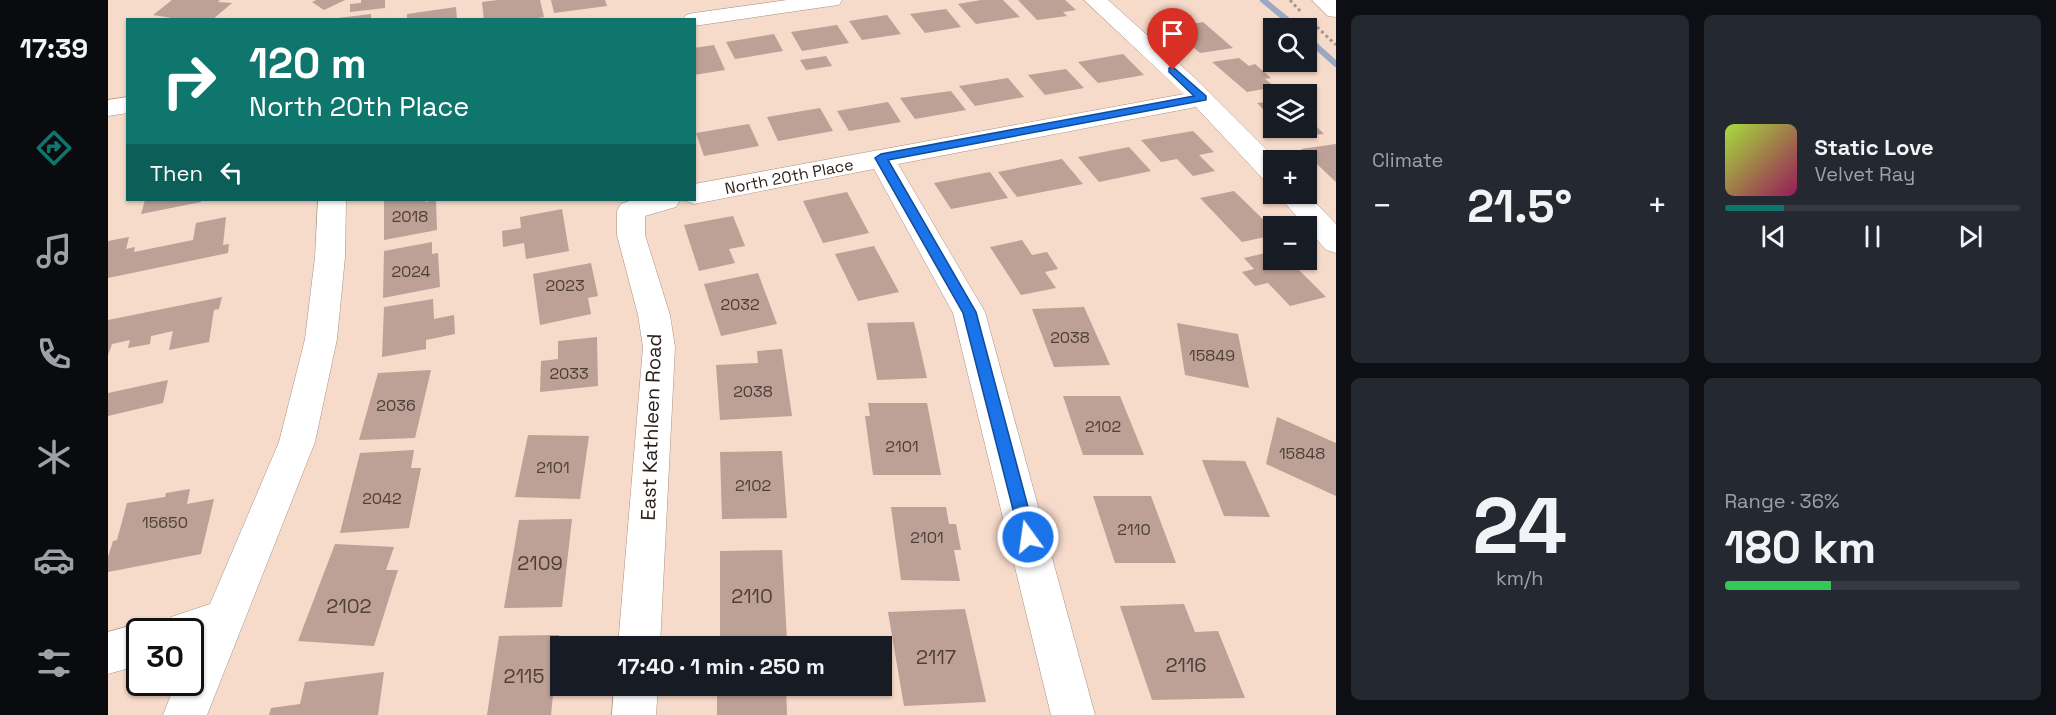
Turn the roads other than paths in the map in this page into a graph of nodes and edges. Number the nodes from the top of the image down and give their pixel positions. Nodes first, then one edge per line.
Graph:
1 (831, 0) edge
2 (1095, 0) edge
3 (1323, 0) edge
4 (1336, 11) edge
5 (696, 20) edge
6 (1202, 98) junction
7 (126, 105) edge
8 (108, 108) edge
9 (881, 158) junction
10 (1263, 162) edge
11 (696, 194) edge
12 (332, 201) edge
13 (658, 201) edge
14 (1300, 204) edge
15 (1336, 242) edge
16 (205, 626) edge
17 (640, 636) edge
18 (126, 648) edge
19 (108, 653) edge
20 (635, 696) edge
21 (185, 715) edge
22 (634, 715) edge
23 (1073, 715) edge

1 - 5 street
2 - 6 street
3 - 4 street
6 - 9 street, North 20th Place
6 - 10 street
7 - 8 street
9 - 11 street, North 20th Place
9 - 23 street
12 - 16 street
13 - 17 street, East Kathleen Road
14 - 15 street
16 - 21 street
18 - 19 street
20 - 22 street

